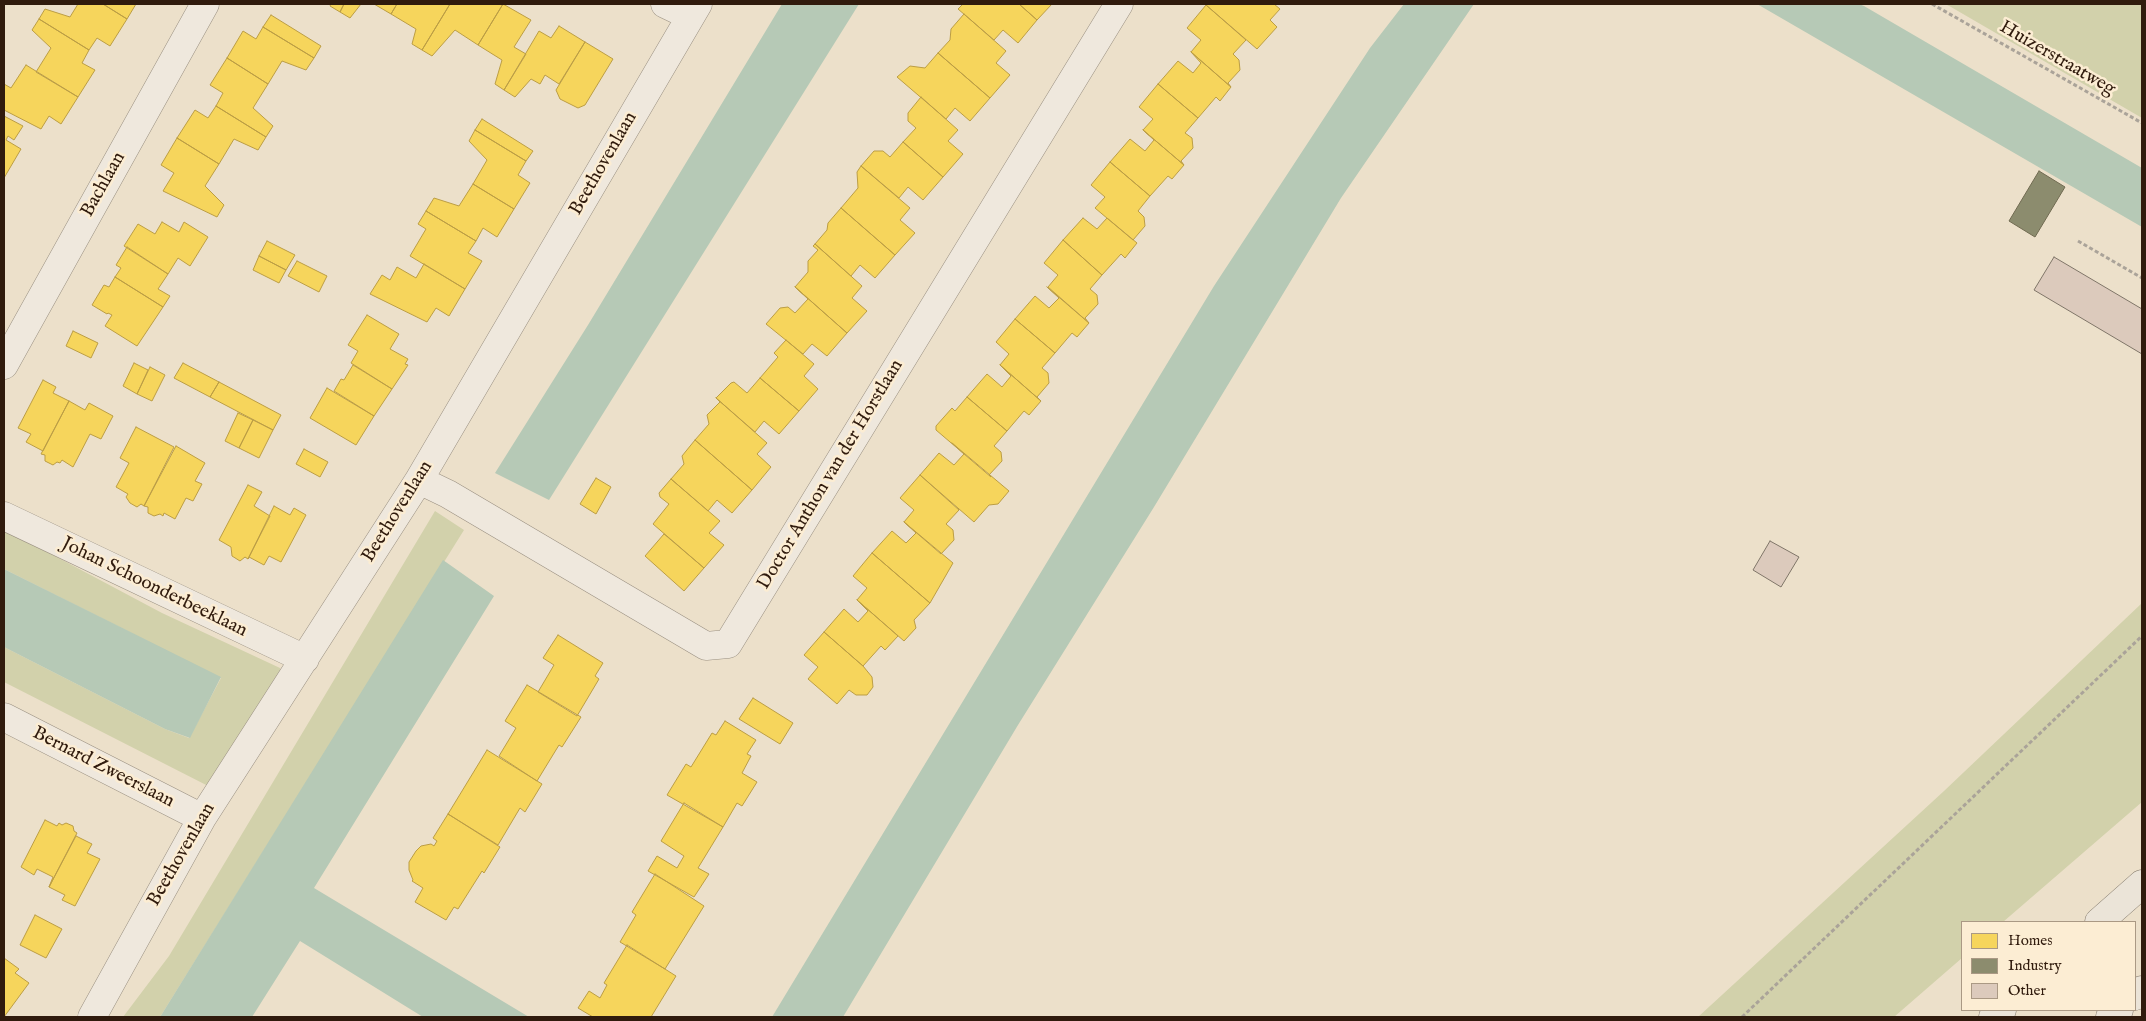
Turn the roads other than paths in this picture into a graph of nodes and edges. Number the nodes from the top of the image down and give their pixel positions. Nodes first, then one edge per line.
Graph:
1 (205, 4) edge
2 (665, 4) edge
3 (1119, 4) edge
4 (694, 10) edge
5 (4, 365) edge
6 (419, 480) junction
7 (4, 516) edge
8 (305, 660) junction
9 (4, 717) edge
10 (202, 818) junction
11 (2142, 884) edge
12 (2100, 921) edge
13 (92, 1017) edge

1 - 5 street, Bachlaan
2 - 4 street
3 - 6 street, Doctor Anthon van der Horstlaan
4 - 6 street, Beethovenlaan
6 - 8 street, Beethovenlaan
7 - 8 street, Johan Schoonderbeeklaan
8 - 10 street, Beethovenlaan
9 - 10 street, Bernard Zweerslaan
10 - 13 street, Beethovenlaan
11 - 12 highway

